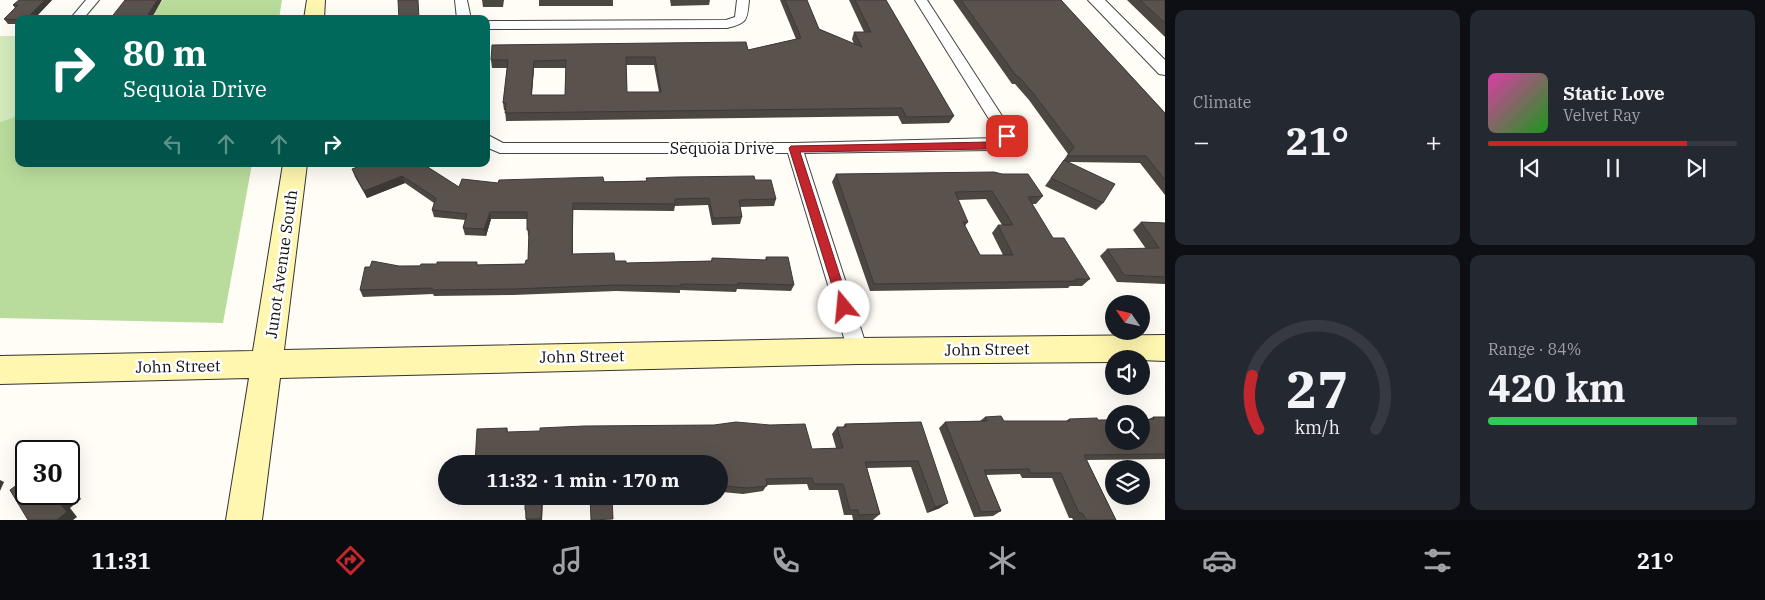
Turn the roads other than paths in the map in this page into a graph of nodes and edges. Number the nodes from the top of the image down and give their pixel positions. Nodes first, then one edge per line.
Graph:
1 (93, 0) edge
2 (316, 0) edge
3 (461, 0) edge
4 (743, 0) edge
5 (921, 0) edge
6 (1096, 0) edge
7 (80, 15) edge
8 (314, 15) edge
9 (463, 15) edge
10 (490, 25) edge
11 (1165, 70) edge
12 (490, 142) edge
13 (794, 148) junction
14 (294, 167) edge
15 (1165, 348) edge
16 (858, 351) junction
17 (267, 363) junction
18 (0, 370) edge
19 (244, 520) edge

1 - 7 street
2 - 8 main road
3 - 9 street
4 - 10 street
5 - 13 street, Sequoia Drive
6 - 11 street
12 - 13 street, Sequoia Drive
13 - 16 street
14 - 17 main road, Junot Avenue South
15 - 16 main road, John Street
16 - 17 main road, John Street
17 - 18 main road, John Street
17 - 19 main road, Junot Avenue South

